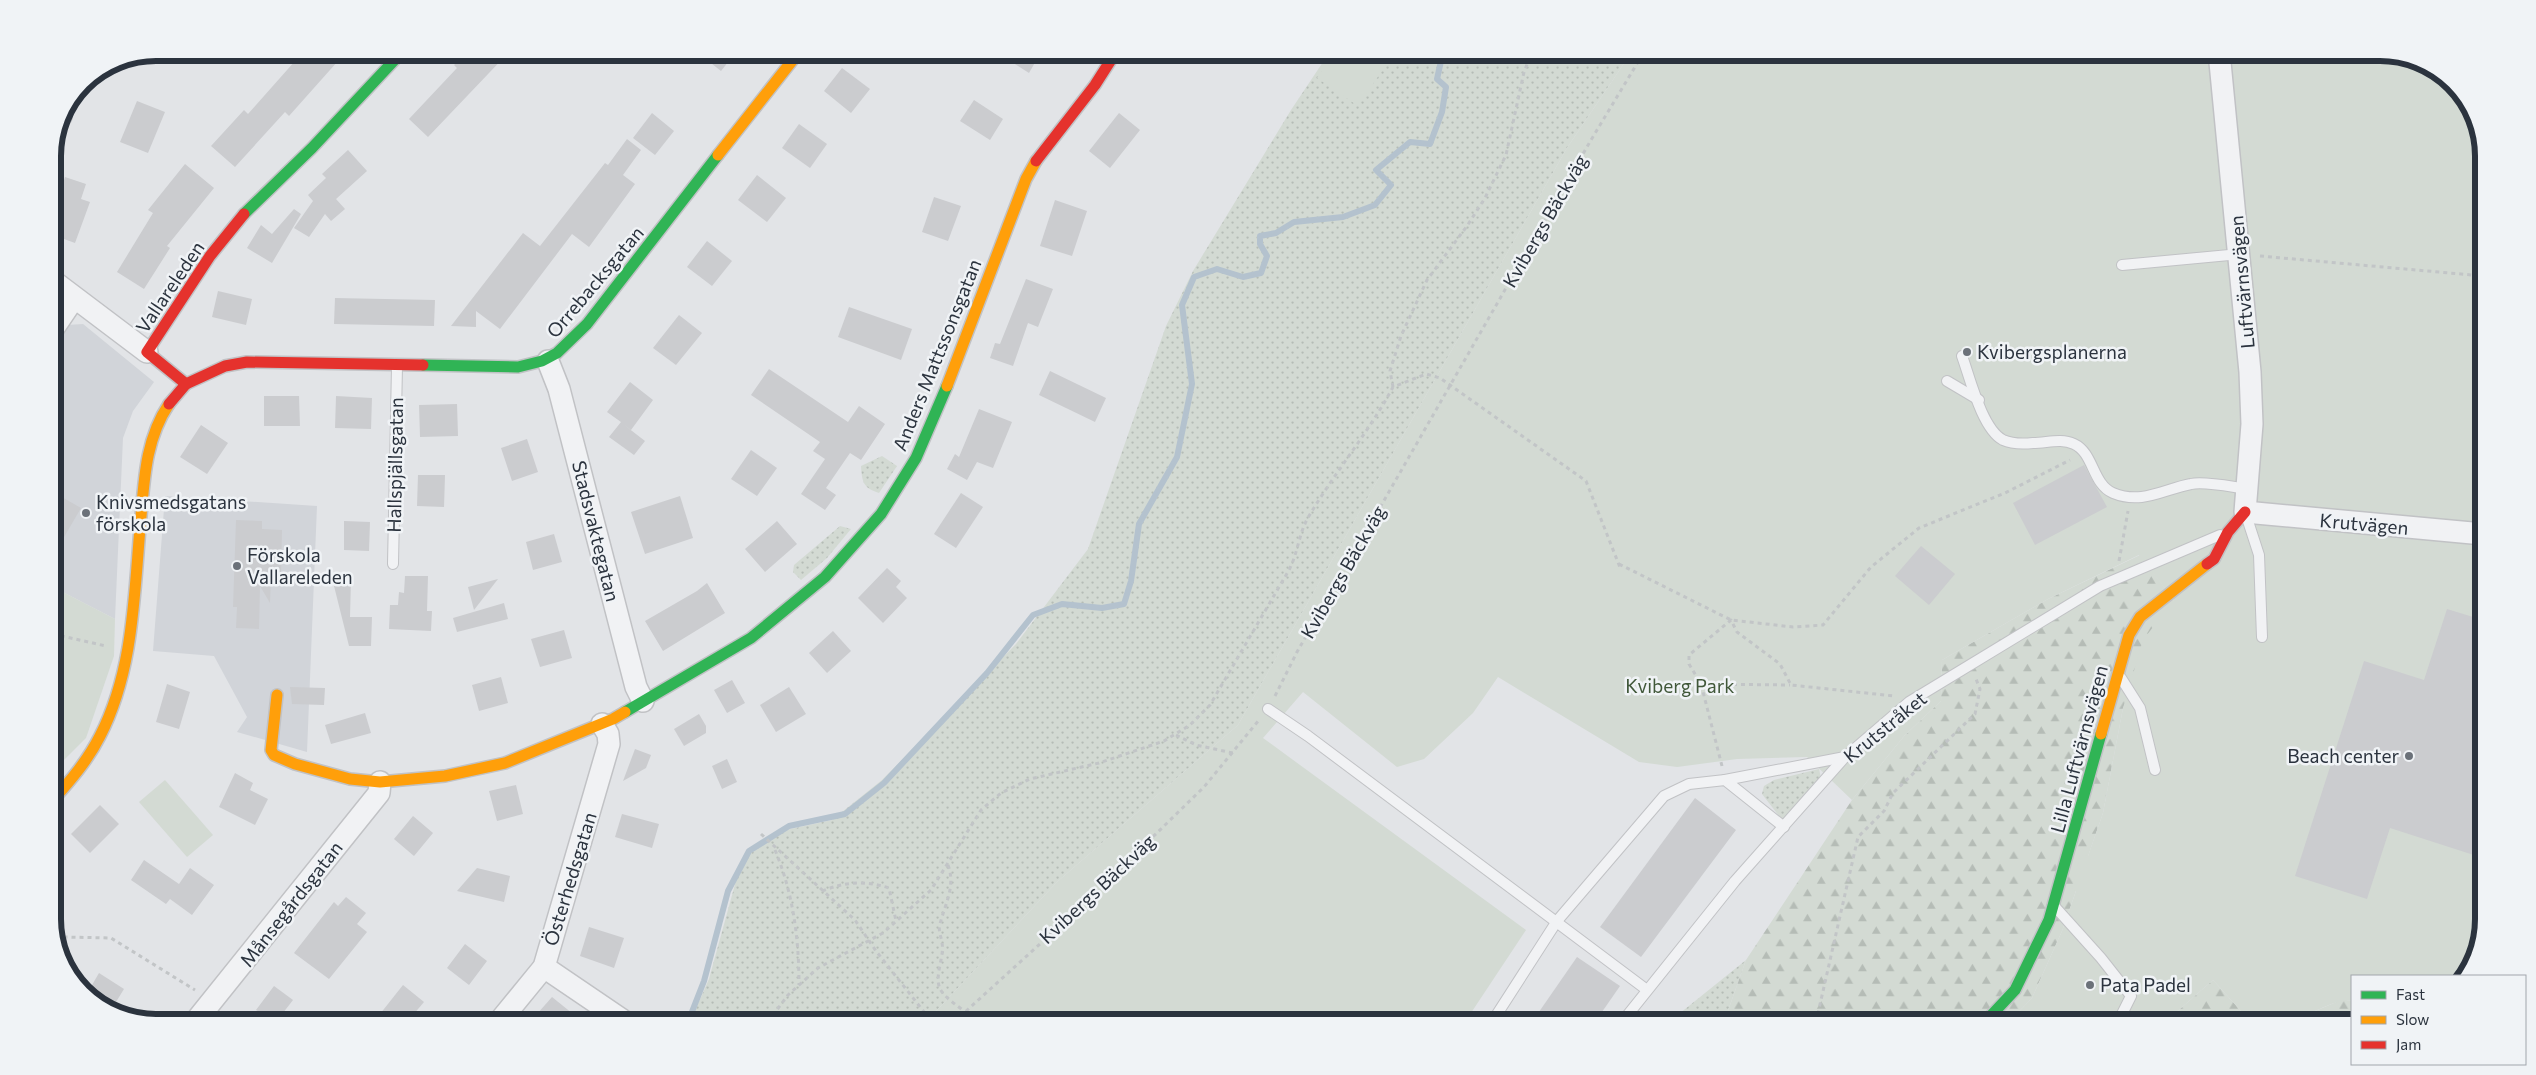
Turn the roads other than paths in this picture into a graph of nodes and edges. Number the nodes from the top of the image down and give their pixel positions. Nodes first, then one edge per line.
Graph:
1 (394, 61) edge
2 (793, 61) edge
3 (1111, 61) edge
4 (2220, 61) edge
5 (2240, 254) junction
6 (2122, 265) dead end
7 (61, 287) edge
8 (74, 298) junction
9 (61, 317) edge
10 (147, 352) junction
11 (1962, 356) dead end
12 (548, 361) junction
13 (398, 365) junction
14 (1947, 381) dead end
15 (186, 384) junction
16 (1978, 400) junction
17 (2248, 489) junction
18 (2245, 512) junction
19 (2228, 532) junction
20 (2475, 533) edge
21 (393, 564) dead end
22 (2262, 637) dead end
23 (2118, 674) junction
24 (277, 695) dead end
25 (643, 701) junction
26 (1268, 709) road end
27 (602, 724) junction
28 (1845, 757) junction
29 (2155, 770) dead end
30 (1725, 780) junction
31 (380, 782) junction
32 (61, 790) edge
33 (1784, 827) junction
34 (2053, 905) junction
35 (1557, 921) junction
36 (544, 967) junction
37 (1647, 990) junction
38 (203, 1014) edge
39 (506, 1014) edge
40 (613, 1014) edge
41 (1497, 1014) edge
42 (1628, 1014) edge
43 (1992, 1014) edge
44 (2122, 1014) edge

1 - 10 street, Vallareleden
2 - 12 street, Orrebacksgatan
3 - 25 street, Anders Mattssonsgatan
4 - 5 street, Luftvärnsvägen
5 - 6 lane
5 - 17 street, Luftvärnsvägen
7 - 8 street
8 - 9 street
8 - 10 street
10 - 15 street, Vallareleden
11 - 16 lane
12 - 13 street, Orrebacksgatan
12 - 25 street, Stadsvaktegatan
13 - 15 street, Orrebacksgatan
13 - 21 lane, Hallspjällsgatan
14 - 16 lane
15 - 32 street
16 - 17 lane
17 - 18 street, Luftvärnsvägen
18 - 19 street, Lilla Luftvärnsvägen
18 - 20 street, Krutvägen
18 - 22 lane
19 - 23 street, Lilla Luftvärnsvägen
19 - 28 lane, Krutstråket
23 - 29 lane
23 - 34 street, Lilla Luftvärnsvägen
24 - 31 street, Anders Mattssonsgatan
25 - 27 street, Anders Mattssonsgatan
26 - 35 lane
27 - 31 street, Anders Mattssonsgatan
27 - 36 street, Österhedsgatan
28 - 30 lane
28 - 33 lane, Krutstråket
30 - 33 lane
30 - 35 lane
31 - 38 street, Månsegårdsgatan
33 - 37 lane, Krutstråket
34 - 43 street, Lilla Luftvärnsvägen
34 - 44 lane
35 - 37 lane
35 - 41 lane
36 - 39 street, Österhedsgatan
36 - 40 street
37 - 42 lane, Krutstråket

